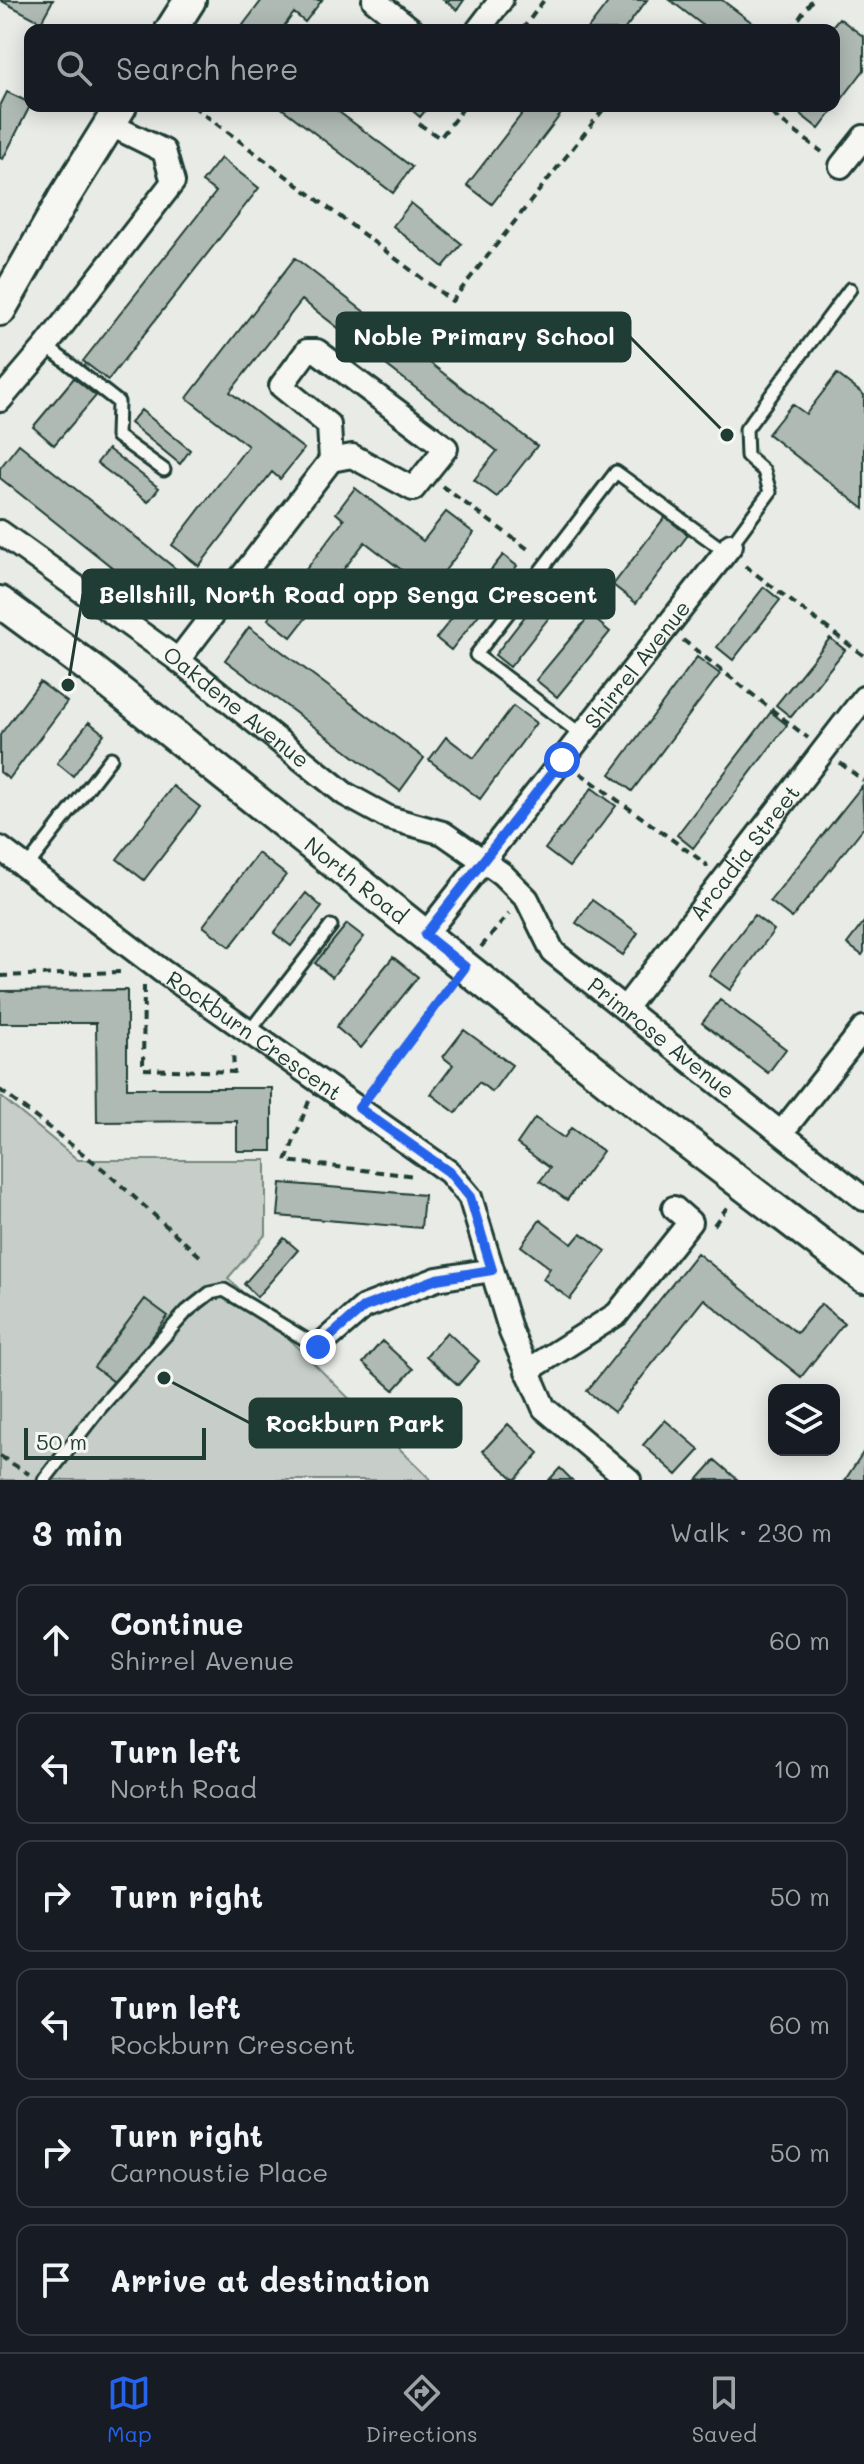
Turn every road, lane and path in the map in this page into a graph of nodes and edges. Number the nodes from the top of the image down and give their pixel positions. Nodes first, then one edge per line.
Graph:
1 (190, 0) edge
2 (374, 0) edge
3 (501, 0) edge
4 (544, 0) edge
5 (811, 1) edge
6 (175, 24) edge
7 (404, 24) edge
8 (483, 24) edge
9 (526, 24) edge
10 (795, 24) edge
11 (201, 112) edge
12 (460, 112) edge
13 (601, 112) edge
14 (769, 112) edge
15 (115, 115) edge
16 (419, 124) dead end
17 (864, 137) edge
18 (841, 166) joint
19 (850, 289) dead end
20 (5, 290) edge
21 (46, 346) junction
22 (0, 400) edge
23 (331, 460) junction
24 (164, 470) dead end
25 (425, 474) junction
26 (0, 532) edge
27 (729, 549) junction
28 (546, 564) junction
29 (0, 602) edge
30 (667, 628) junction
31 (864, 656) edge
32 (178, 660) junction
33 (864, 698) edge
34 (582, 735) junction
35 (823, 751) junction
36 (111, 758) dead end
37 (562, 760) junction
38 (0, 848) edge
39 (482, 860) junction
40 (26, 868) junction
41 (714, 893) junction
42 (527, 899) junction
43 (331, 926) dead end
44 (425, 935) junction
45 (465, 967) junction
46 (153, 971) junction
47 (0, 976) edge
48 (625, 1008) junction
49 (240, 1026) junction
50 (864, 1028) edge
51 (317, 1079) junction
52 (0, 1090) edge
53 (359, 1108) junction
54 (782, 1132) junction
55 (457, 1181) junction
56 (744, 1185) junction
57 (864, 1199) edge
58 (682, 1215) joint
59 (202, 1258) dead end
60 (492, 1270) junction
61 (864, 1277) edge
62 (318, 1347) joint
63 (527, 1371) junction
64 (0, 1456) edge
65 (41, 1480) edge
66 (629, 1480) edge

1 - 6 main road
2 - 7 street
3 - 8 street
4 - 9 path
5 - 10 path
11 - 13 path
12 - 16 path
14 - 18 path
15 - 20 main road
15 - 21 street
17 - 18 street
19 - 27 lane
21 - 22 street
21 - 24 lane
23 - 25 street
23 - 25 street
23 - 32 street
25 - 28 path
26 - 32 street, Oakdene Avenue
27 - 28 lane
27 - 30 street, Shirrel Avenue
27 - 31 path
28 - 34 lane
29 - 44 main road, North Road
30 - 34 street, Shirrel Avenue
30 - 35 path
32 - 39 street, Oakdene Avenue
33 - 35 street, Arcadia Street
34 - 37 street, Shirrel Avenue
35 - 41 street, Arcadia Street
36 - 40 lane
37 - 39 street, Shirrel Avenue
37 - 41 path
38 - 40 street, Rockburn Crescent
39 - 42 street, Primrose Avenue
39 - 44 street, Shirrel Avenue
40 - 46 street, Rockburn Crescent
41 - 48 street, Arcadia Street
42 - 45 path
42 - 48 street, Primrose Avenue
43 - 49 lane
44 - 45 main road, North Road
45 - 53 path
45 - 56 main road, North Road
46 - 47 path
46 - 49 street, Rockburn Crescent
46 - 49 path
48 - 54 street, Primrose Avenue
49 - 51 street, Rockburn Crescent
50 - 54 street
51 - 53 street, Rockburn Crescent
51 - 55 path
52 - 59 path
53 - 55 street, Rockburn Crescent
54 - 57 street, Primrose Avenue
55 - 60 street, Rockburn Crescent
56 - 58 path
56 - 61 main road, North Road
58 - 63 street
60 - 62 street
60 - 63 street, Rockburn Crescent
62 - 65 lane
63 - 66 street, Rockburn Crescent
64 - 65 path

